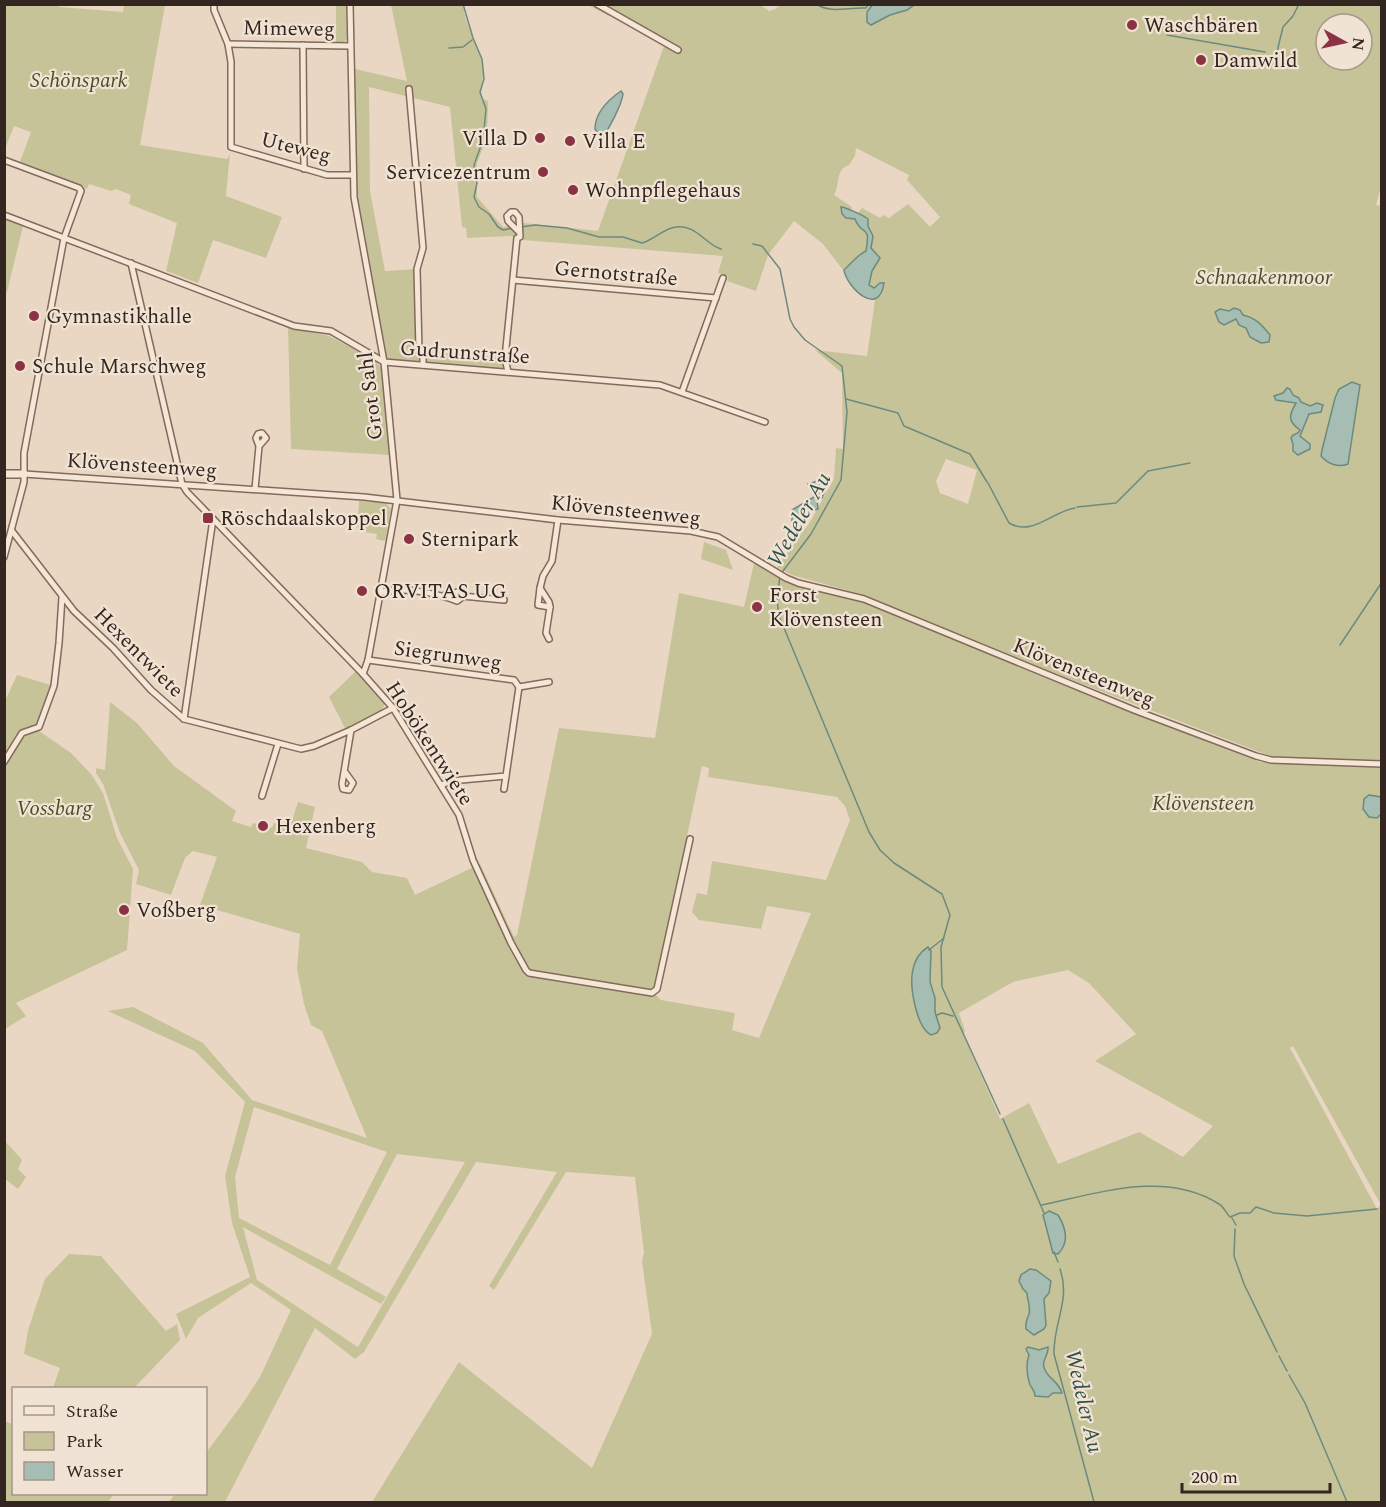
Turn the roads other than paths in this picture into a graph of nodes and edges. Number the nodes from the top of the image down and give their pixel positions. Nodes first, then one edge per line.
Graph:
1 (214, 4) edge
2 (350, 4) edge
3 (597, 4) edge
4 (228, 44) junction
5 (303, 45) junction
6 (350, 46) junction
7 (678, 50) dead end
8 (409, 89) dead end
9 (4, 160) edge
10 (304, 169) junction
11 (353, 175) junction
12 (4, 215) edge
13 (519, 231) junction
14 (64, 238) junction
15 (130, 263) junction
16 (723, 278) dead end
17 (513, 280) junction
18 (716, 298) junction
19 (384, 362) junction
20 (423, 365) junction
21 (508, 372) junction
22 (682, 392) junction
23 (765, 422) dead end
24 (258, 446) dead end
25 (4, 474) edge
26 (24, 474) junction
27 (182, 484) junction
28 (198, 485) junction
29 (255, 489) junction
30 (192, 497) junction
31 (397, 500) junction
32 (213, 519) junction
33 (558, 520) junction
34 (12, 531) junction
35 (4, 557) edge
36 (382, 581) junction
37 (540, 588) junction
38 (391, 589) junction
39 (379, 593) junction
40 (62, 597) junction
41 (504, 600) dead end
42 (550, 607) junction
43 (549, 639) dead end
44 (368, 660) junction
45 (363, 674) junction
46 (549, 682) dead end
47 (519, 687) junction
48 (393, 708) junction
49 (184, 719) junction
50 (351, 730) junction
51 (278, 744) junction
52 (4, 762) edge
53 (1382, 764) edge
54 (345, 772) dead end
55 (506, 776) junction
56 (442, 785) junction
57 (504, 789) dead end
58 (262, 796) dead end
59 (690, 839) dead end

1 - 4 street
2 - 6 street, Grot Sahl
3 - 7 street
4 - 5 street, Mimeweg
4 - 10 street, Uteweg
5 - 6 street, Mimeweg
5 - 10 street
6 - 11 street, Grot Sahl
8 - 20 street
9 - 14 street
10 - 11 street, Uteweg
11 - 19 street, Grot Sahl
12 - 14 street, Gudrunstraße
13 - 13 street
13 - 17 street
14 - 15 street, Gudrunstraße
14 - 26 street
15 - 19 street, Gudrunstraße
15 - 27 street
16 - 18 street
17 - 18 street, Gernotstraße
17 - 21 street
18 - 22 street
19 - 20 street, Gudrunstraße
19 - 31 street, Grot Sahl
20 - 21 street, Gudrunstraße
21 - 22 street, Gudrunstraße
22 - 23 street, Gudrunstraße
24 - 29 street
25 - 26 street, Klövensteenweg
26 - 27 street, Klövensteenweg
26 - 34 street
27 - 28 street, Klövensteenweg
27 - 30 street, Hobökentwiete
28 - 29 street, Klövensteenweg
28 - 30 street
29 - 31 street, Klövensteenweg
30 - 32 street, Hobökentwiete
31 - 33 street, Klövensteenweg
31 - 36 street, Grot Sahl
32 - 45 street, Hobökentwiete
32 - 49 street
33 - 37 street
33 - 53 street, Klövensteenweg
34 - 35 street
34 - 40 street, Hexentwiete
36 - 38 street
36 - 39 street, Grot Sahl
37 - 42 street
37 - 42 street
38 - 39 street
38 - 41 street
39 - 44 street, Grot Sahl
40 - 49 street, Hexentwiete
40 - 52 street
42 - 43 street
44 - 45 street, Grot Sahl
44 - 47 street, Siegrunweg
45 - 48 street, Hobökentwiete
46 - 47 street, Siegrunweg
47 - 55 street, Siegrunweg
48 - 50 street, Hexentwiete
48 - 56 street, Hobökentwiete
49 - 51 street, Hexentwiete
50 - 51 street, Hexentwiete
50 - 54 street
51 - 58 street
55 - 56 street
55 - 57 street, Siegrunweg
56 - 59 street, Hobökentwiete

